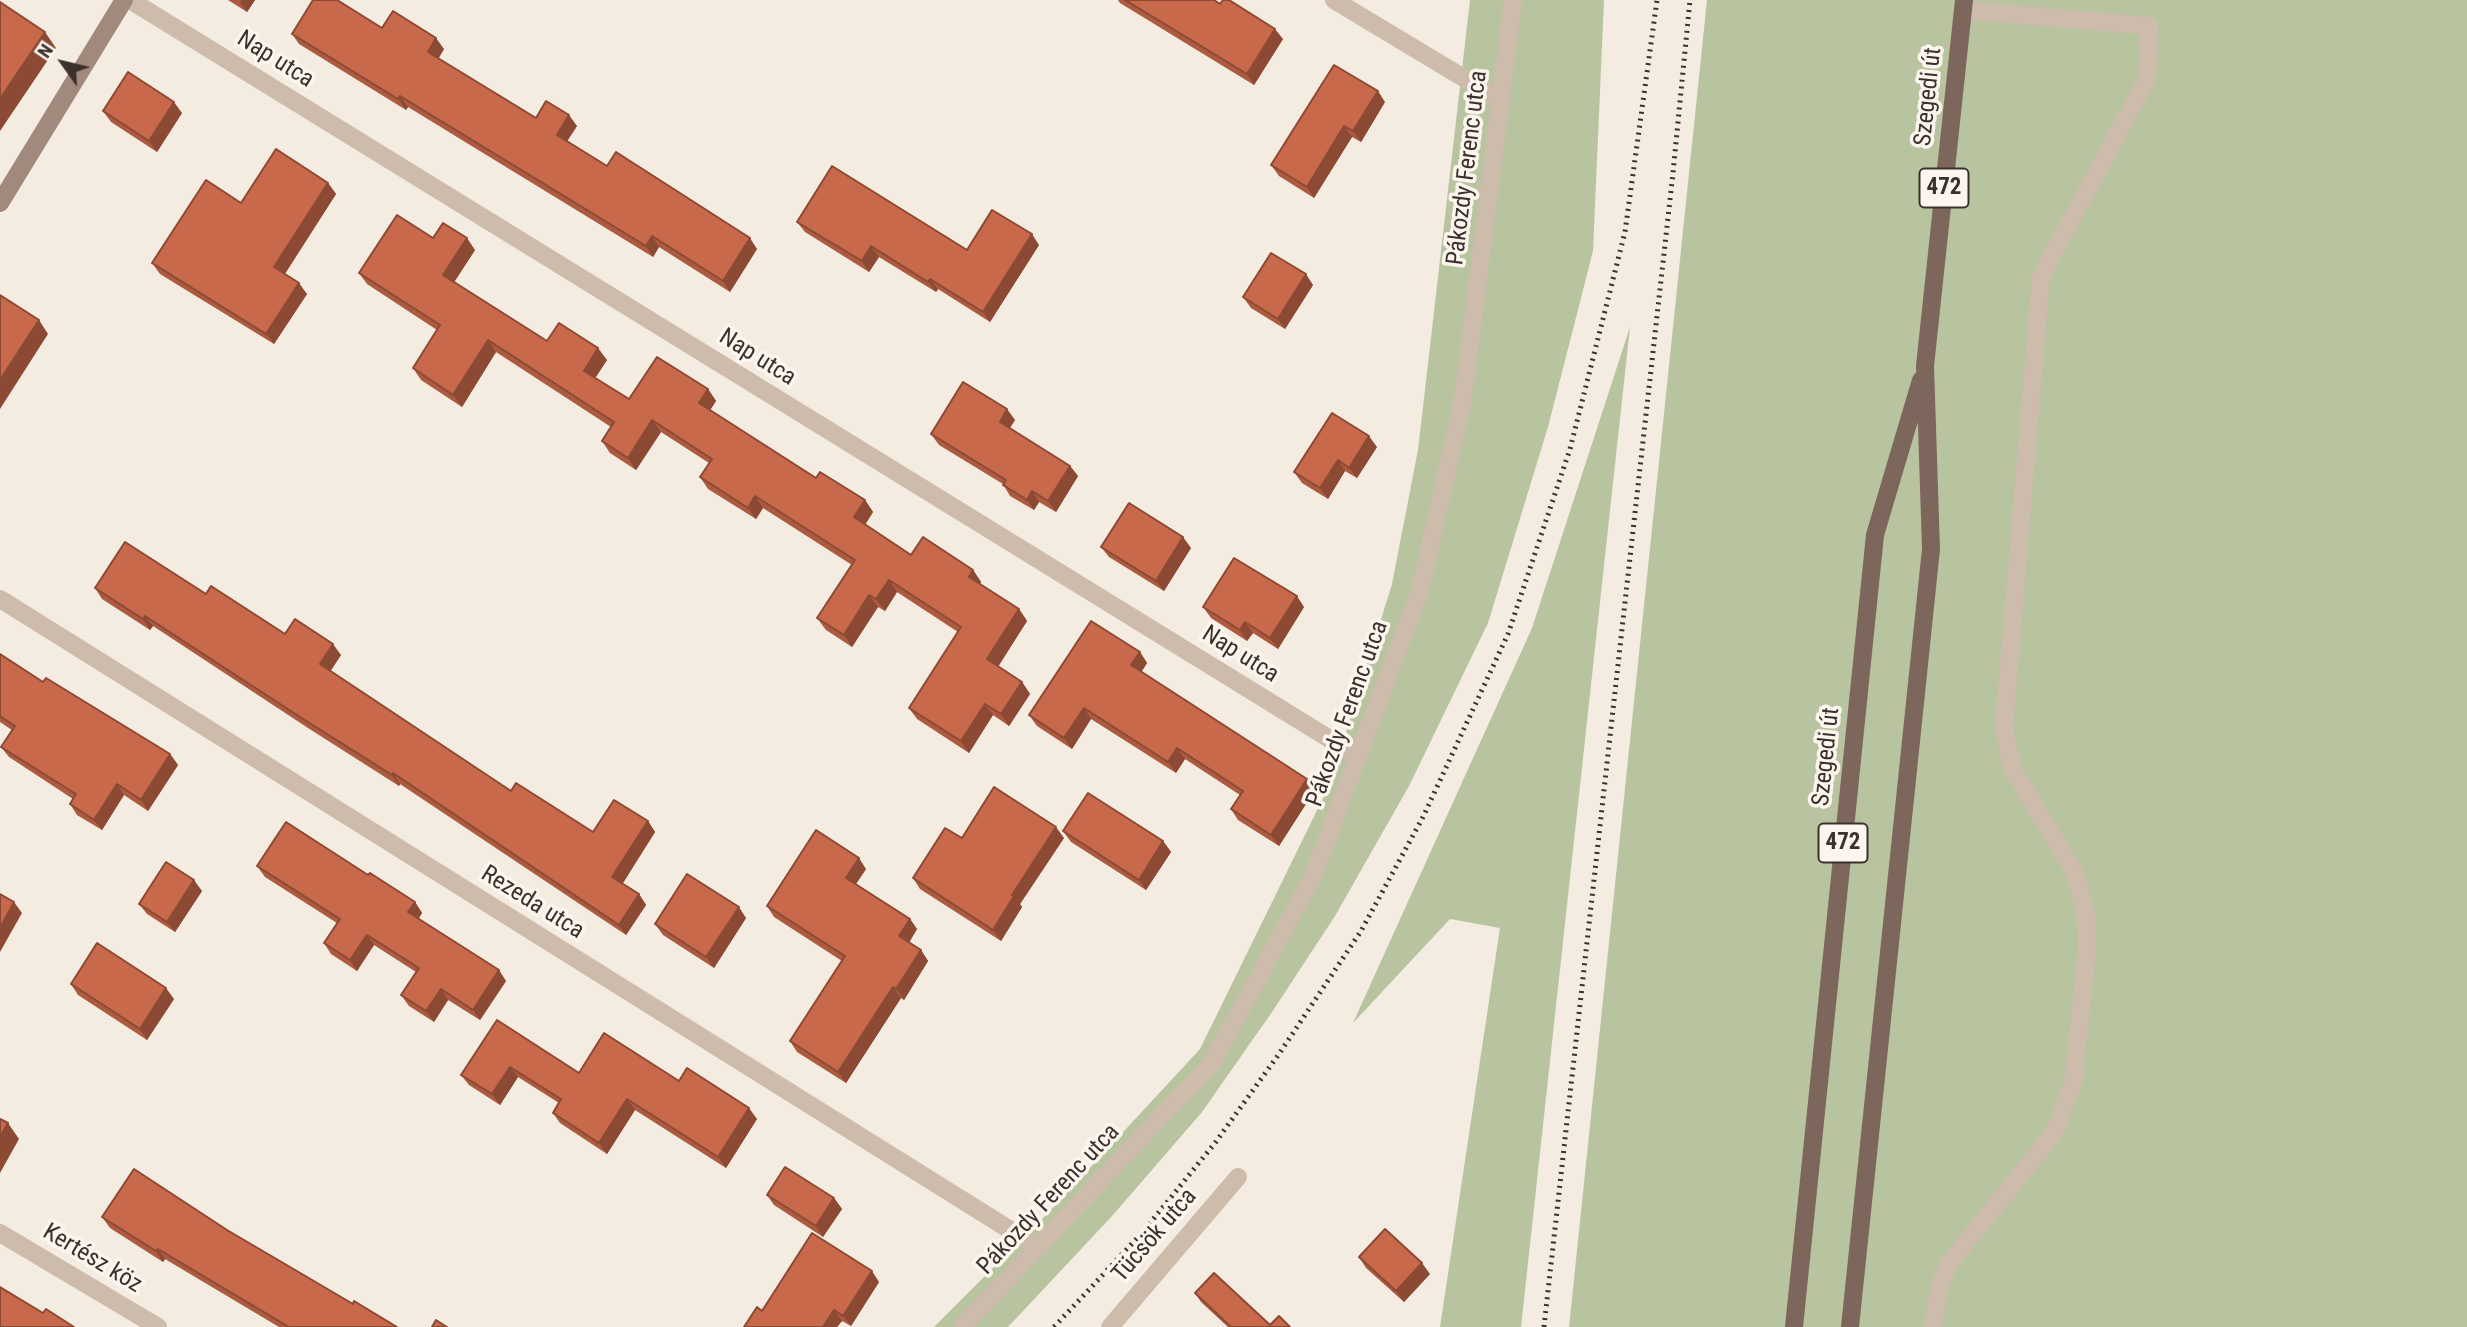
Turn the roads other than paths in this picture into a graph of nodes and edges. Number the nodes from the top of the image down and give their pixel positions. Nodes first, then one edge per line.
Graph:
1 (124, 0) edge
2 (130, 0) edge
3 (1334, 0) edge
4 (1513, 0) edge
5 (1963, 5) edge
6 (1502, 101) junction
7 (0, 203) edge
8 (1925, 366) junction
9 (0, 599) edge
10 (1359, 757) junction
11 (1238, 1177) dead end
12 (0, 1233) edge
13 (1039, 1248) junction
14 (158, 1327) edge
15 (962, 1327) edge
16 (1110, 1327) edge
17 (1794, 1327) edge
18 (1850, 1327) edge
19 (1933, 1327) edge

1 - 7 street
2 - 10 street, Nap utca
3 - 6 street
4 - 6 street, Pákozdy Ferenc utca
5 - 8 main road, Szegedi út / 472
5 - 19 street
6 - 10 street, Pákozdy Ferenc utca
8 - 17 main road, Szegedi út / 472
8 - 18 main road, Szegedi út / 472
9 - 13 street, Rezeda utca
10 - 13 street, Pákozdy Ferenc utca
11 - 16 street, Tücsök utca
12 - 14 street, Kertész köz
13 - 15 street, Pákozdy Ferenc utca

